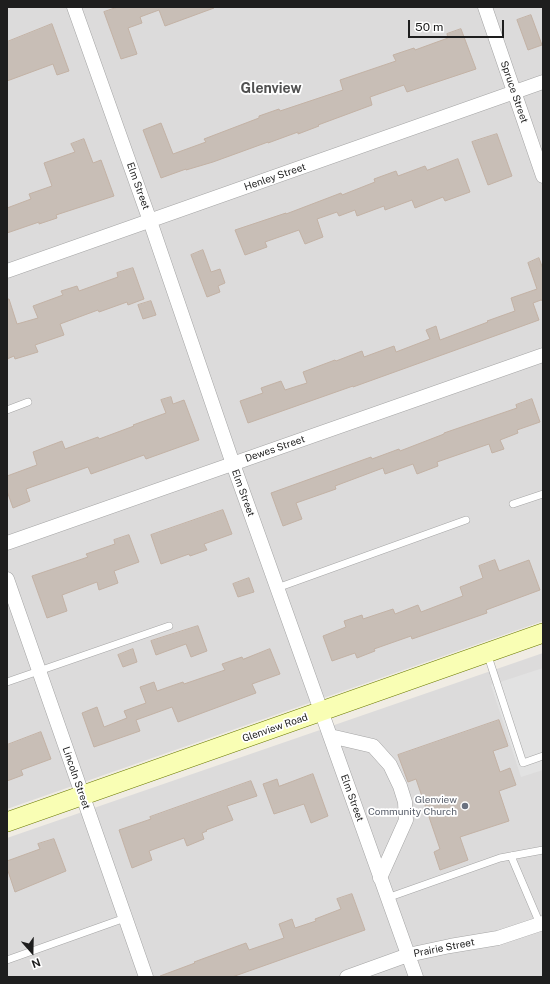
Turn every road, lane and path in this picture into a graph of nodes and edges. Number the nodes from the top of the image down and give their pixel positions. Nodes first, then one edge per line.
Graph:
1 (74, 7) edge
2 (485, 7) edge
3 (543, 82) edge
4 (514, 93) junction
5 (543, 176) edge
6 (150, 221) junction
7 (7, 271) edge
8 (543, 354) edge
9 (28, 402) dead end
10 (7, 410) edge
11 (233, 464) junction
12 (543, 494) edge
13 (513, 504) dead end
14 (466, 520) dead end
15 (7, 543) edge
16 (7, 579) edge
17 (277, 588) junction
18 (169, 626) dead end
19 (543, 633) edge
20 (487, 653) junction
21 (39, 671) junction
22 (7, 682) edge
23 (321, 712) junction
24 (330, 736) junction
25 (543, 756) edge
26 (82, 796) junction
27 (7, 822) edge
28 (543, 850) edge
29 (511, 856) junction
30 (380, 878) junction
31 (387, 898) junction
32 (125, 918) junction
33 (541, 924) edge
34 (408, 955) junction
35 (7, 960) edge
36 (146, 977) edge
37 (347, 977) edge
38 (416, 977) edge

1 - 6 street, Elm Street
2 - 4 street, Spruce Street
3 - 4 street, Henley Street
4 - 5 street, Spruce Street
4 - 6 street, Henley Street
6 - 7 street, Henley Street
6 - 11 street, Elm Street
8 - 11 street, Dewes Street
9 - 10 lane
11 - 15 street, Dewes Street
11 - 17 street, Elm Street
12 - 13 lane
14 - 17 lane
16 - 21 street, Lincoln Street
17 - 23 street, Elm Street
18 - 21 lane
19 - 20 main road, Glenview Road
20 - 23 main road, Glenview Road
20 - 25 lane
21 - 22 lane
21 - 26 street, Lincoln Street
23 - 24 street, Elm Street
23 - 26 main road, Glenview Road
24 - 30 street, Elm Street
24 - 30 street
26 - 27 main road, Glenview Road
26 - 32 street, Lincoln Street
28 - 29 lane
29 - 31 lane
29 - 33 lane
30 - 31 street, Elm Street
31 - 34 street, Elm Street
32 - 35 lane
32 - 36 street, Lincoln Street
33 - 34 street, Prairie Street
34 - 37 street, Prairie Street
34 - 38 street, Elm Street

